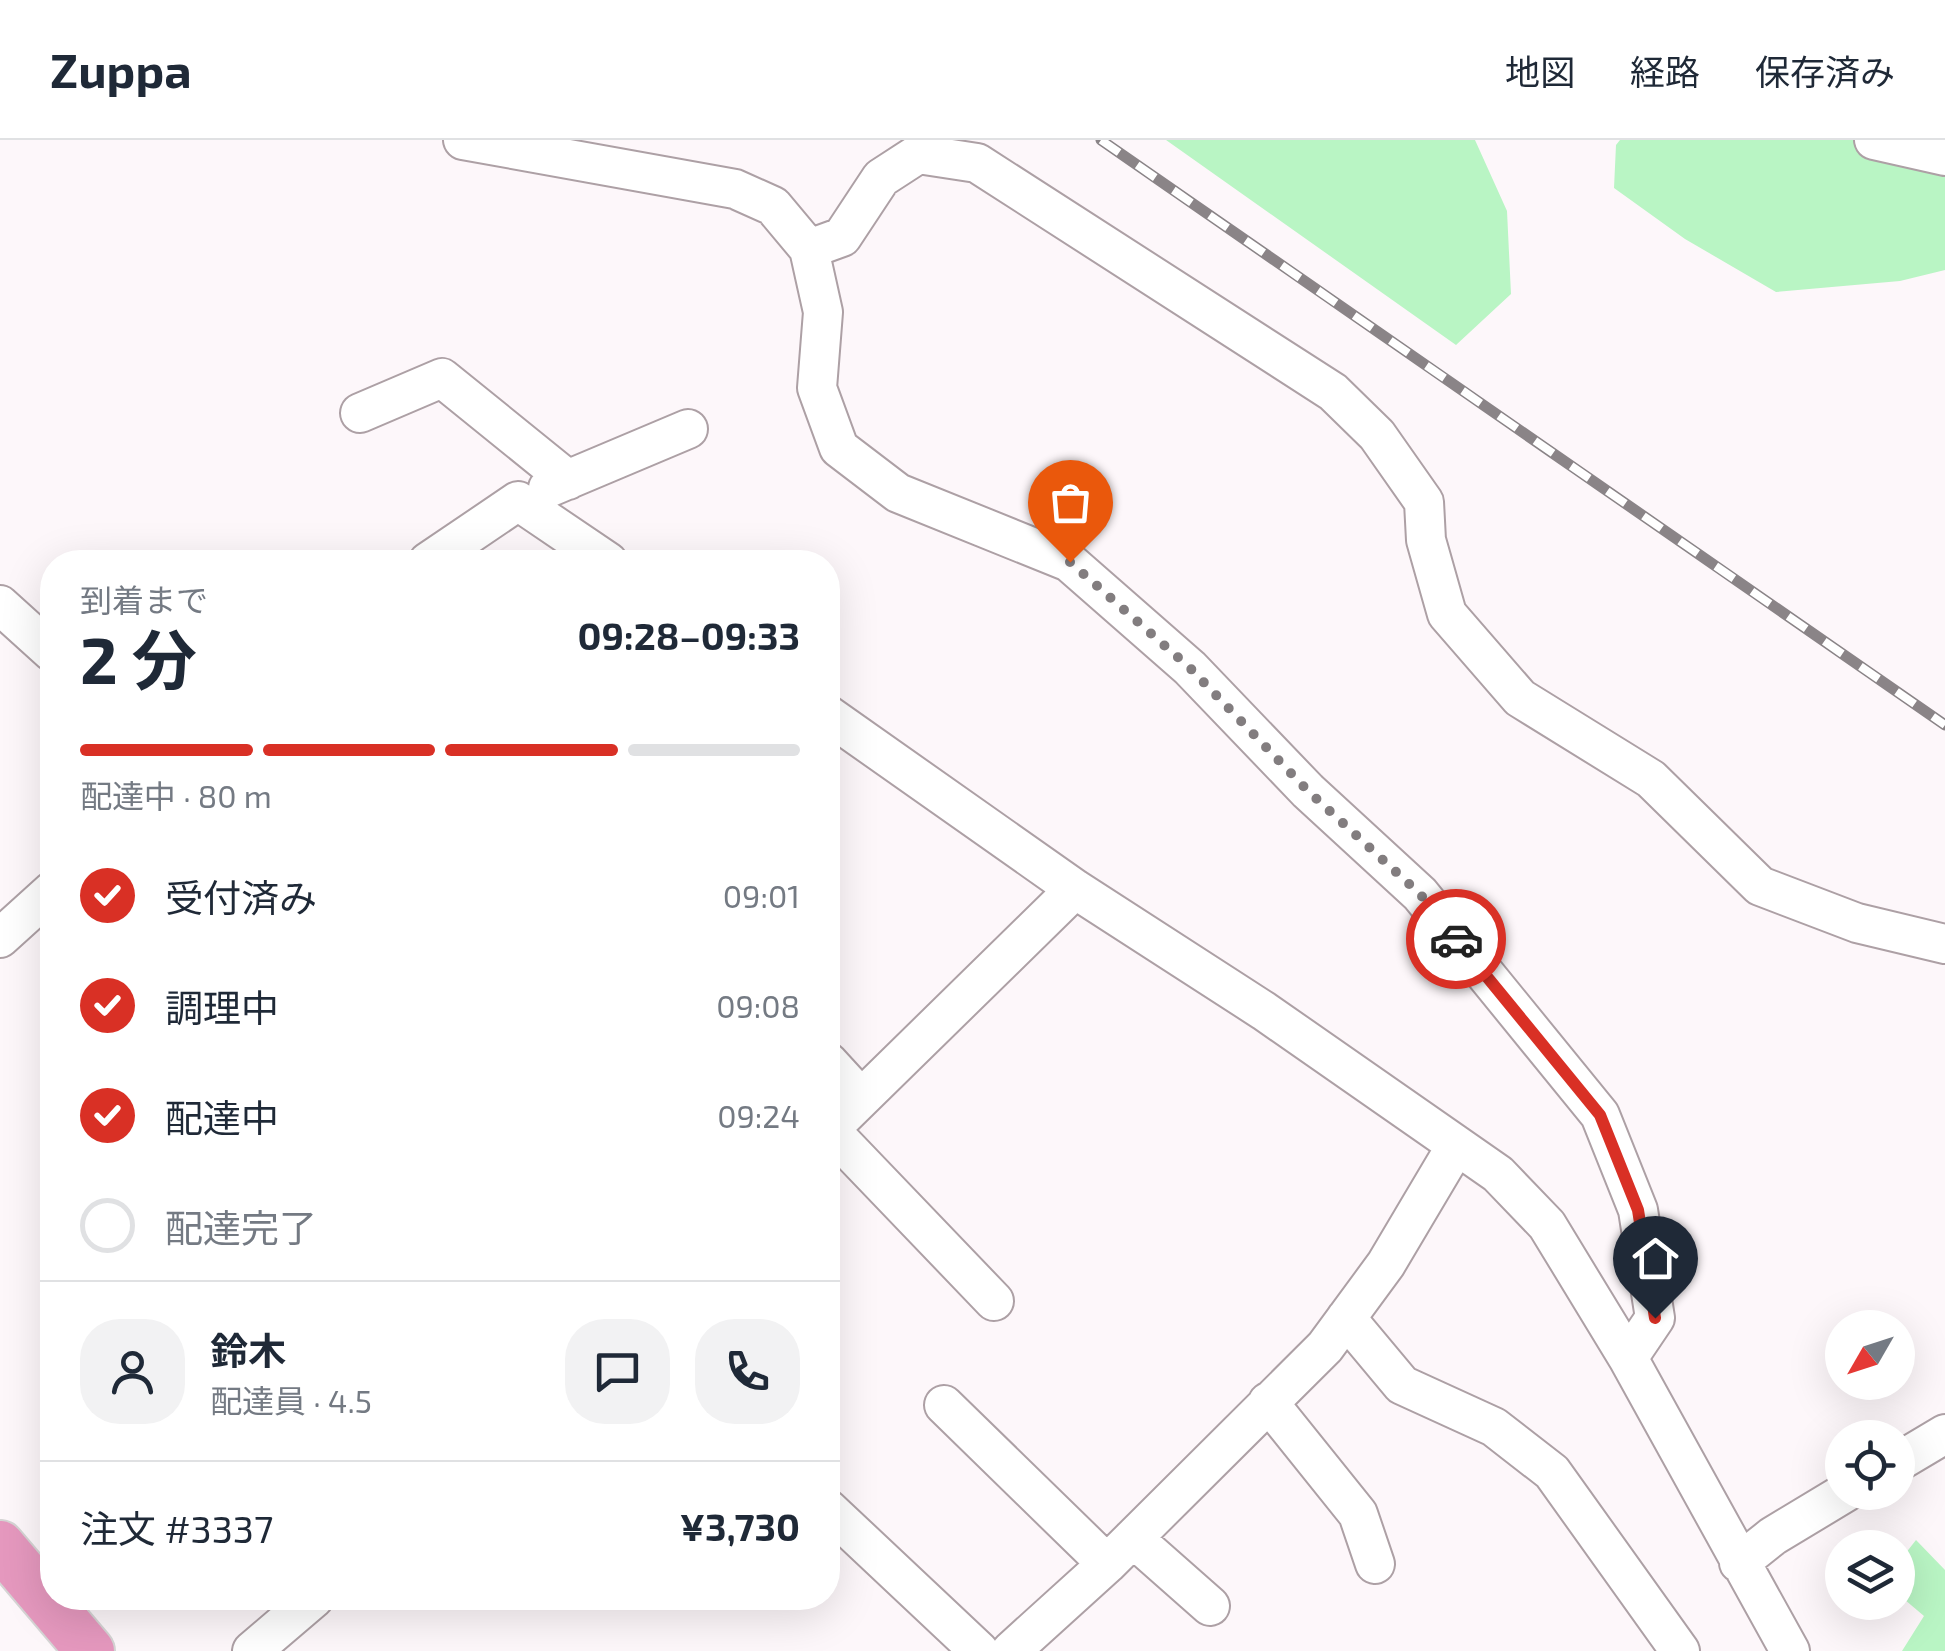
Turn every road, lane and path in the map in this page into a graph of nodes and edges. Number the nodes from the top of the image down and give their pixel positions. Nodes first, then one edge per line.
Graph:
1 (463, 140) edge
2 (1874, 140) edge
3 (539, 146) edge
4 (1945, 156) edge
5 (809, 249) junction
6 (360, 412) dead end
7 (688, 430) dead end
8 (568, 480) junction
9 (518, 500) junction
10 (445, 550) edge
11 (591, 550) edge
12 (0, 606) edge
13 (40, 641) edge
14 (840, 723) edge
15 (1075, 889) junction
16 (40, 902) edge
17 (0, 938) edge
18 (1945, 944) edge
19 (840, 1075) edge
20 (862, 1098) junction
21 (840, 1119) edge
22 (840, 1142) edge
23 (1456, 1146) junction
24 (994, 1301) dead end
25 (1346, 1318) junction
26 (1628, 1358) junction
27 (1268, 1402) junction
28 (944, 1405) dead end
29 (1945, 1434) edge
30 (1915, 1452) edge
31 (1825, 1505) edge
32 (840, 1520) edge
33 (1120, 1551) junction
34 (3, 1556) edge
35 (1739, 1563) junction
36 (1375, 1564) dead end
37 (40, 1596) edge
38 (1210, 1606) dead end
39 (52, 1610) edge
40 (300, 1610) edge
41 (90, 1651) edge
42 (252, 1651) edge
43 (979, 1651) edge
44 (1012, 1651) edge
45 (1680, 1651) edge
46 (1790, 1651) edge

1 - 3 street
2 - 4 street
3 - 5 street
5 - 18 street
5 - 26 street
6 - 8 street
7 - 8 street
8 - 9 street
9 - 10 street
9 - 11 street
12 - 13 street
14 - 15 street
15 - 20 street
15 - 23 street
16 - 17 street
19 - 20 street
20 - 21 street
22 - 24 street
23 - 25 street
23 - 26 street
25 - 27 street
25 - 45 street
26 - 35 street
27 - 33 street
27 - 36 street
28 - 33 street
29 - 30 street
31 - 35 street
32 - 43 street
33 - 38 street
33 - 44 street
34 - 37 main road
35 - 46 street
39 - 41 main road
40 - 42 street

